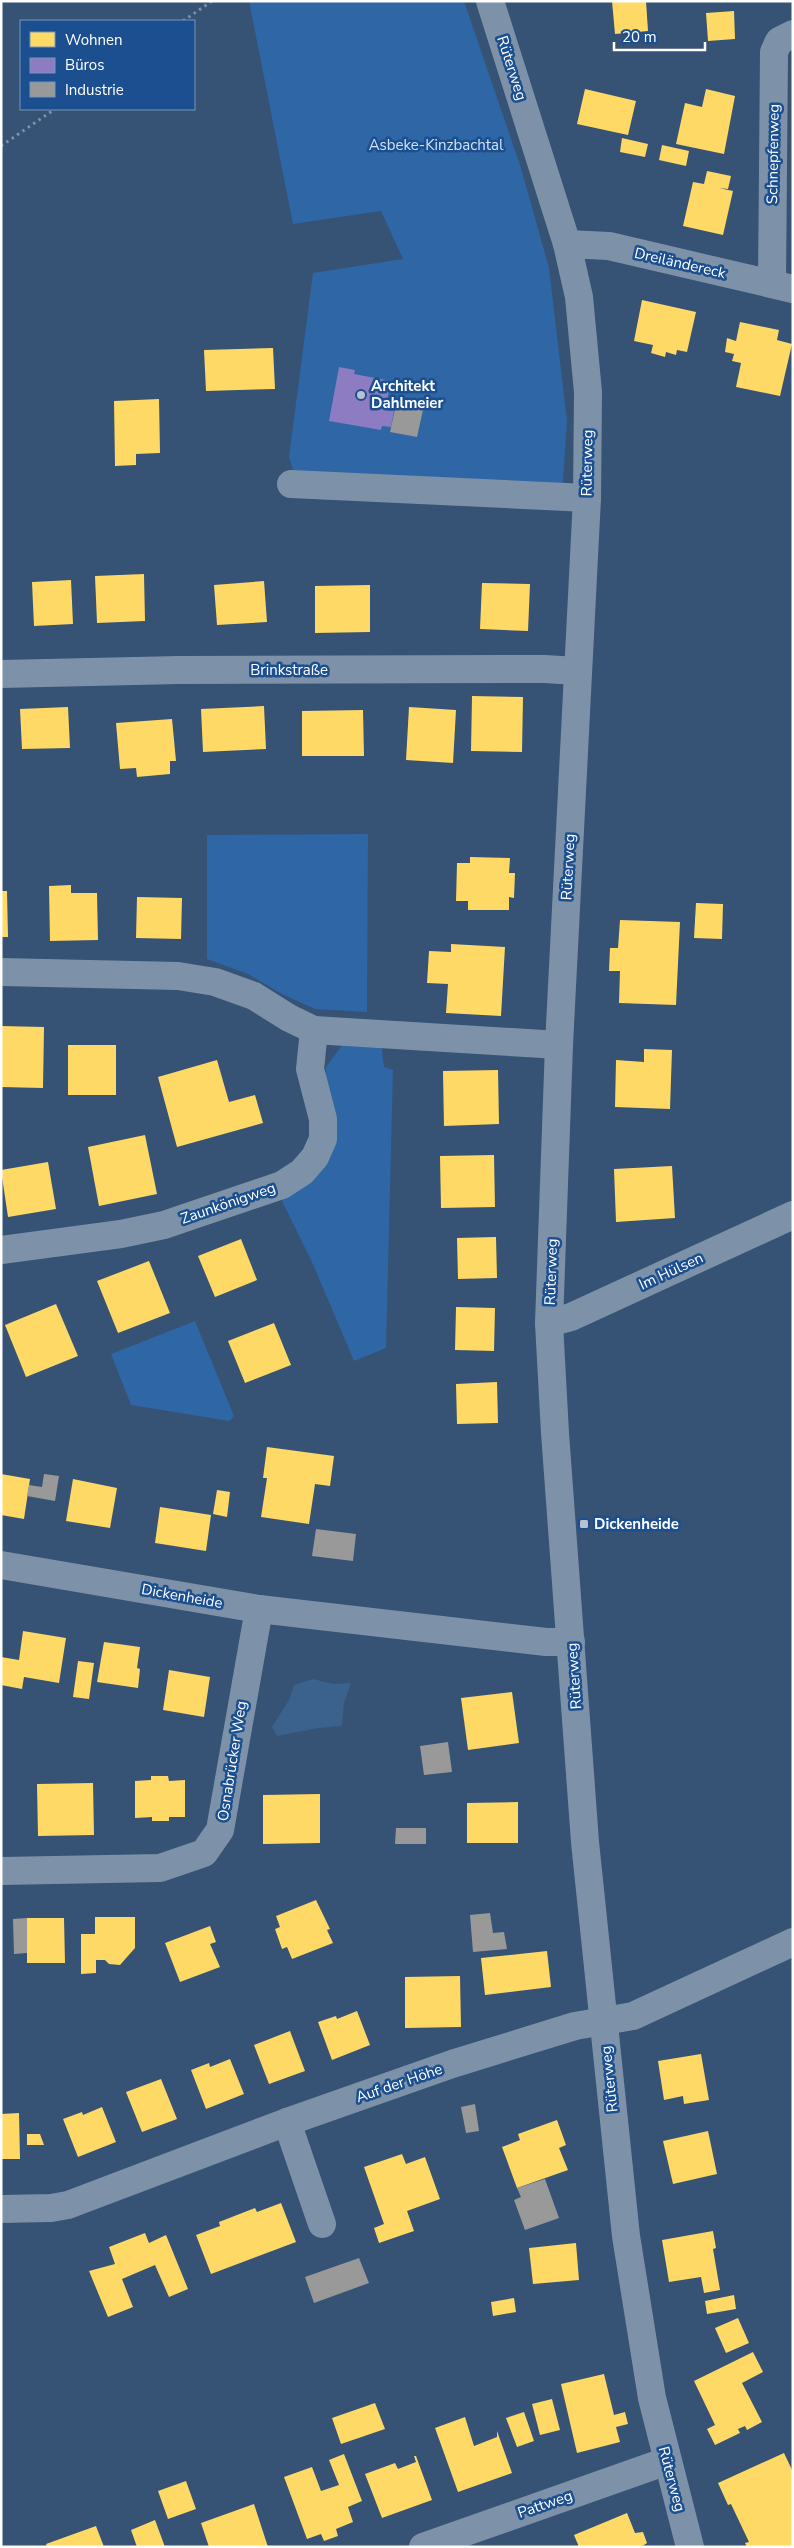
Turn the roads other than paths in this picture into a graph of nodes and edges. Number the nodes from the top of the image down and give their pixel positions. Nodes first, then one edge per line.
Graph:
1 (490, 1) edge
2 (793, 34) edge
3 (566, 244) junction
4 (782, 287) edge
5 (291, 484) dead end
6 (586, 498) junction
7 (578, 671) junction
8 (1, 674) edge
9 (1, 972) edge
10 (314, 1030) junction
11 (559, 1045) junction
12 (793, 1216) edge
13 (1, 1250) edge
14 (549, 1323) junction
15 (1, 1565) edge
16 (258, 1609) junction
17 (572, 1642) junction
18 (1, 1871) edge
19 (793, 1942) edge
20 (603, 2022) junction
21 (287, 2122) junction
22 (1, 2209) edge
23 (322, 2224) dead end
24 (667, 2462) junction
25 (423, 2547) edge
26 (690, 2547) edge

1 - 3 street, Rüterweg
2 - 4 street, Schnepfenweg
3 - 4 street, Dreiländereck
3 - 6 street, Rüterweg
5 - 6 street
6 - 7 street, Rüterweg
7 - 8 street, Brinkstraße
7 - 11 street, Rüterweg
9 - 10 street
10 - 11 street
10 - 13 street, Zaunkönigweg
11 - 14 street, Rüterweg
12 - 14 street, Im Hülsen
14 - 17 street, Rüterweg
15 - 16 street, Dickenheide
16 - 17 street, Dickenheide
16 - 18 street, Osnabrücker Weg
17 - 20 street, Rüterweg
19 - 20 street, Auf der Höhe
20 - 21 street, Auf der Höhe
20 - 24 street, Rüterweg
21 - 22 street, Auf der Höhe
21 - 23 street
24 - 25 street, Pattweg
24 - 26 street, Rüterweg

